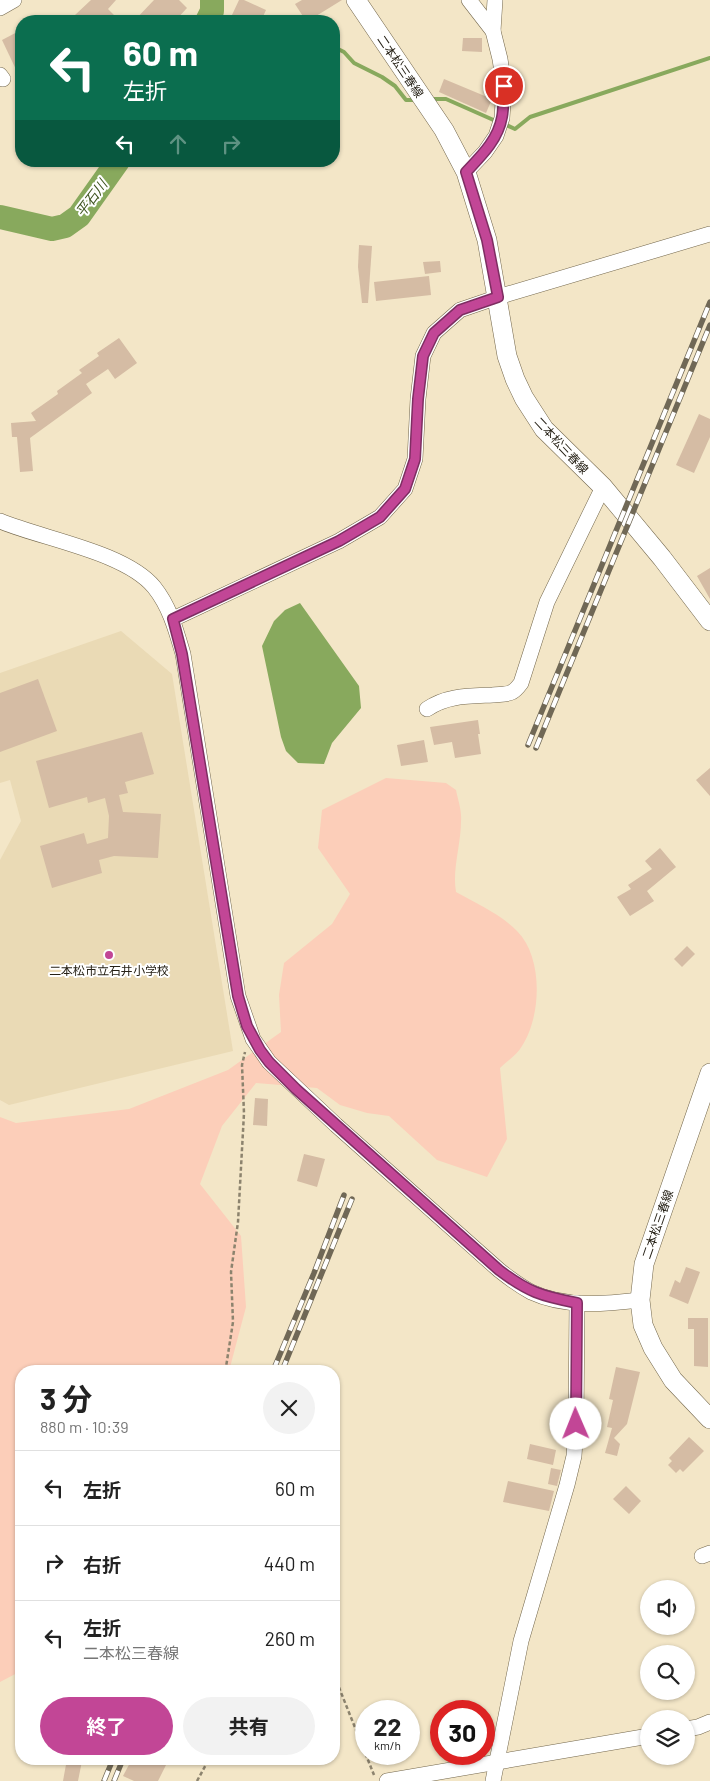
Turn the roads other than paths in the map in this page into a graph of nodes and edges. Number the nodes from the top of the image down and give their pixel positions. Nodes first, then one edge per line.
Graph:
1 (14, 0) edge
2 (356, 0) edge
3 (469, 0) edge
4 (495, 0) edge
5 (0, 8) edge
6 (492, 31) junction
7 (466, 172) junction
8 (710, 234) edge
9 (498, 297) junction
10 (602, 487) junction
11 (0, 521) edge
12 (173, 619) junction
13 (710, 621) edge
14 (427, 709) dead end
15 (710, 1073) edge
16 (640, 1300) junction
17 (577, 1303) junction
18 (710, 1419) edge
19 (710, 1722) edge
20 (695, 1728) edge
21 (640, 1738) edge
22 (497, 1763) junction
23 (387, 1781) edge
24 (493, 1781) edge

1 - 5 street
2 - 7 main road, 二本松三春線
3 - 6 street
4 - 6 street
6 - 7 street
7 - 9 main road, 二本松三春線
8 - 9 street
9 - 10 main road, 二本松三春線
9 - 12 street
10 - 13 main road, 二本松三春線
10 - 14 street
11 - 12 street
12 - 17 street
15 - 16 main road, 二本松三春線
16 - 17 street
16 - 18 main road, 二本松三春線
17 - 22 street
19 - 20 street
21 - 22 street
22 - 23 street
22 - 24 street

